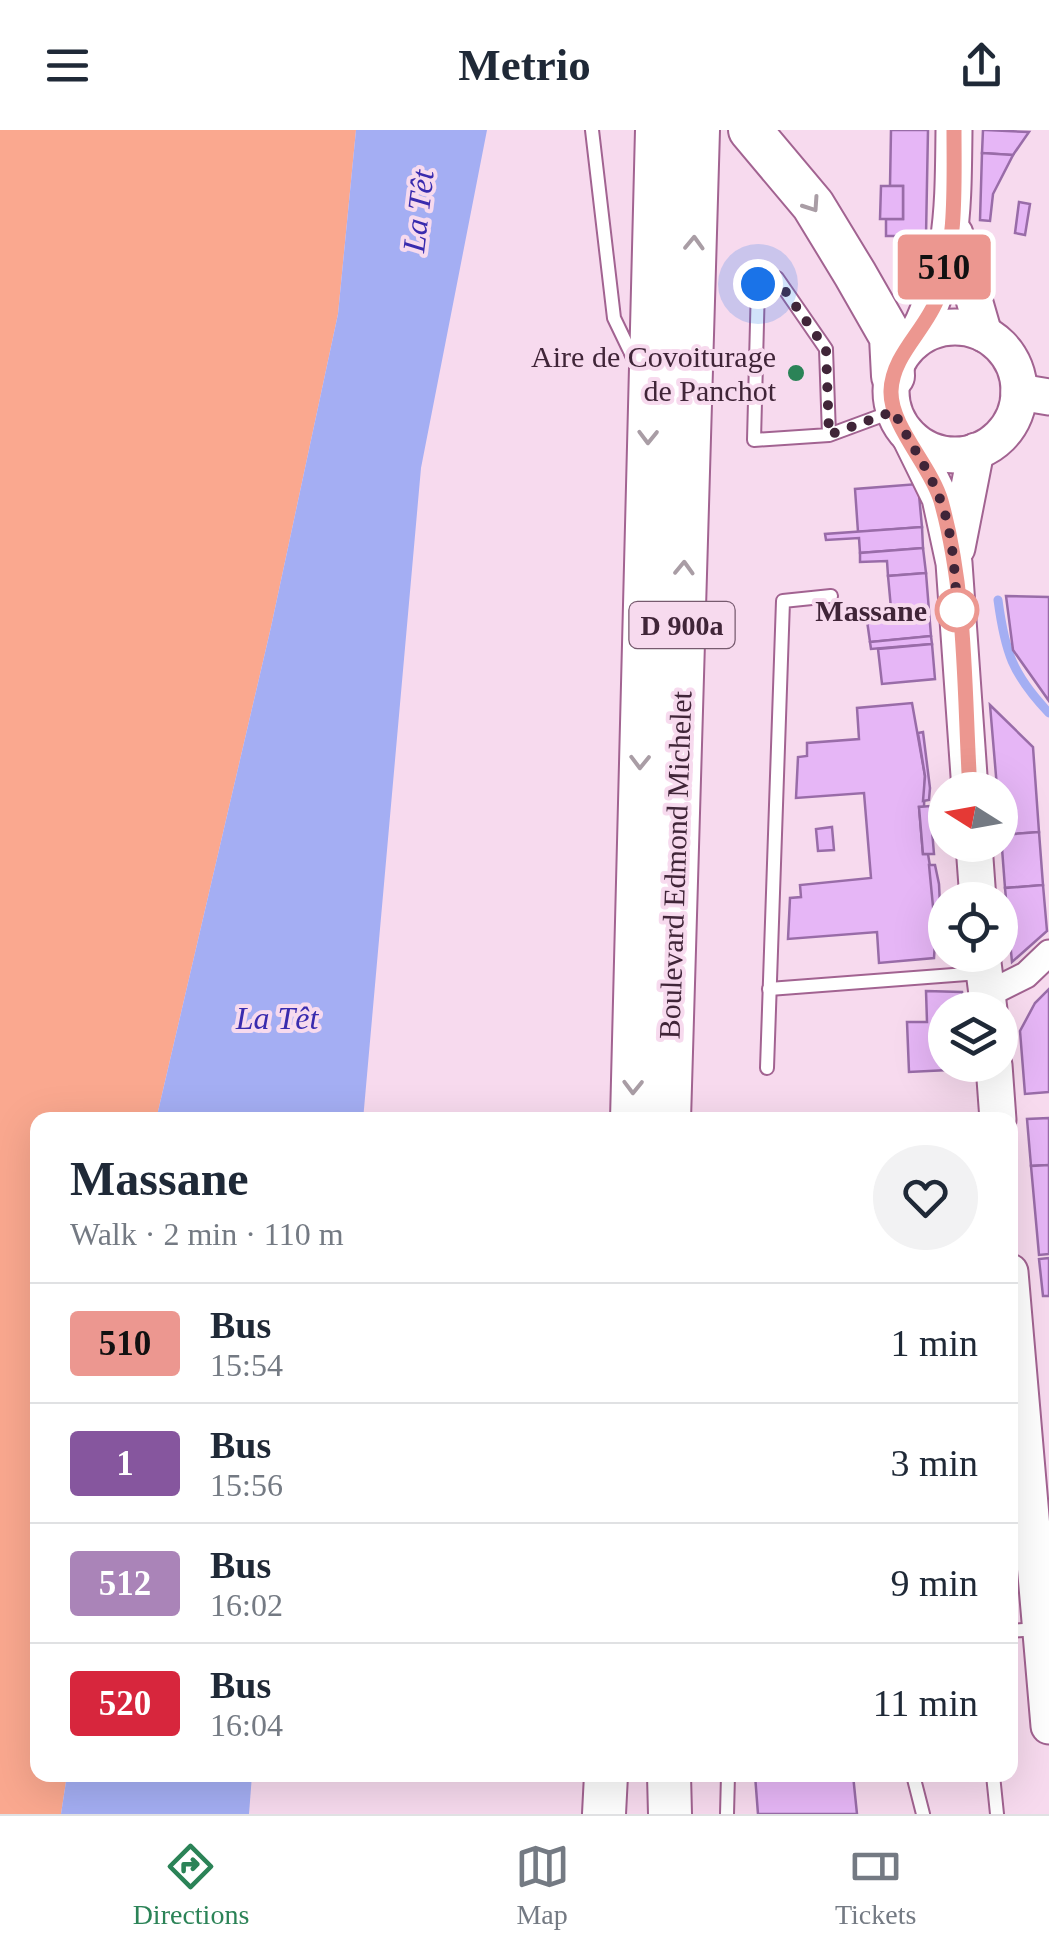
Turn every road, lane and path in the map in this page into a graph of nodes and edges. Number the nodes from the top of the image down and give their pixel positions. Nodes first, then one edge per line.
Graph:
1 (592, 130) edge
2 (657, 130) edge
3 (698, 130) edge
4 (750, 130) edge
5 (954, 130) edge
6 (953, 224) junction
7 (984, 334) junction
8 (650, 386) junction
9 (903, 392) junction
10 (1034, 394) edge
11 (829, 435) junction
12 (976, 451) junction
13 (954, 562) junction
14 (831, 596) dead end
15 (969, 772) edge
16 (1049, 954) edge
17 (985, 983) edge
18 (769, 990) junction
19 (766, 1068) dead end
20 (995, 1082) edge
21 (632, 1112) edge
22 (668, 1112) edge
23 (997, 1112) edge
24 (1018, 1463) edge
25 (1025, 1630) edge
26 (1049, 1726) edge
27 (606, 1782) edge
28 (622, 1782) edge
29 (656, 1782) edge
30 (669, 1782) edge
31 (728, 1782) edge
32 (915, 1782) edge
33 (994, 1782) edge
34 (604, 1814) edge
35 (622, 1814) edge
36 (655, 1814) edge
37 (670, 1814) edge
38 (728, 1814) edge
39 (923, 1814) edge
40 (997, 1814) edge

1 - 8 lane
2 - 8 highway, Boulevard Edmond Michelet / D 900a
22 -> 3 highway, Boulevard Edmond Michelet / D 900a
4 -> 9 highway
5 - 6 main road
6 - 7 main road
6 - 9 main road
7 - 9 main road
7 - 10 main road
8 -> 21 highway, Boulevard Edmond Michelet / D 900a
9 - 11 lane
9 - 12 main road
9 - 13 main road
10 - 12 main road
11 - 11 lane
12 - 13 main road
13 - 15 main road
14 - 18 lane
16 - 17 street
17 - 18 lane
18 - 19 lane
20 - 23 main road
24 - 25 main road
25 - 26 main road
27 - 34 highway
28 - 35 highway
29 - 36 highway
30 - 37 highway
31 - 38 lane
32 - 39 lane
33 - 40 lane

